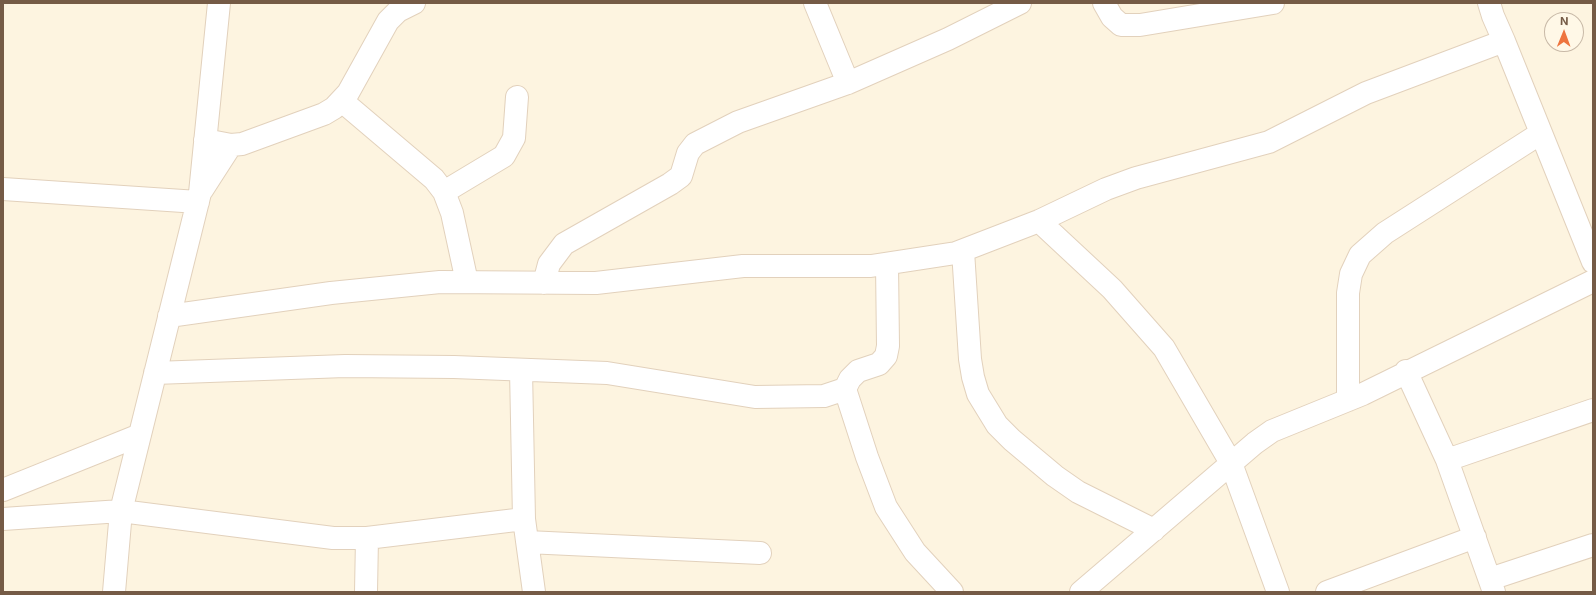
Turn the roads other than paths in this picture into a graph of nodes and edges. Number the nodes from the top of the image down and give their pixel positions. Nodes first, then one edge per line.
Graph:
1 (219, 3) edge
2 (414, 3) edge
3 (815, 3) edge
4 (1020, 3) edge
5 (1104, 3) edge
6 (1273, 3) edge
7 (1489, 3) edge
8 (1504, 41) junction
9 (848, 83) junction
10 (517, 97) dead end
11 (342, 101) junction
12 (1541, 132) junction
13 (205, 140) junction
14 (231, 145) junction
15 (3, 189) edge
16 (444, 192) junction
17 (192, 198) junction
18 (1039, 221) junction
19 (962, 251) junction
20 (1593, 262) edge
21 (887, 264) junction
22 (467, 282) junction
23 (1593, 282) edge
24 (544, 283) junction
25 (169, 316) junction
26 (521, 370) junction
27 (1406, 371) junction
28 (155, 373) junction
29 (845, 389) junction
30 (1348, 400) junction
31 (1593, 410) edge
32 (140, 435) junction
33 (1446, 460) junction
34 (1231, 463) junction
35 (3, 490) edge
36 (121, 512) junction
37 (3, 519) edge
38 (524, 519) junction
39 (1154, 530) junction
40 (1475, 537) junction
41 (367, 538) junction
42 (527, 542) junction
43 (1593, 546) edge
44 (760, 553) dead end
45 (1492, 585) edge
46 (114, 592) edge
47 (366, 592) edge
48 (534, 592) edge
49 (952, 592) edge
50 (1081, 592) edge
51 (1278, 592) edge
52 (1327, 592) edge

1 - 13 street
2 - 11 street
3 - 9 street
4 - 9 street
5 - 6 street
7 - 8 street
8 - 12 street
8 - 18 street
9 - 24 street
10 - 16 street
11 - 14 street
11 - 16 street
12 - 20 street
12 - 30 street
13 - 14 street
13 - 17 street
14 - 17 street
15 - 17 street
16 - 22 street
17 - 25 street
18 - 19 street
18 - 34 street
19 - 21 street
19 - 39 street
21 - 24 street
21 - 29 street
22 - 24 street
22 - 25 street
23 - 27 street
25 - 28 street
26 - 28 street
26 - 29 street
26 - 38 street
27 - 30 street
27 - 33 street
28 - 32 street
29 - 49 street
30 - 34 street
31 - 33 street
32 - 35 street
32 - 36 street
33 - 40 street
34 - 39 street
34 - 51 street
36 - 37 street
36 - 41 street
36 - 46 street
38 - 41 street
38 - 42 street
39 - 50 street
40 - 45 street
40 - 52 street
41 - 47 street
42 - 44 street
42 - 48 street
43 - 45 street

